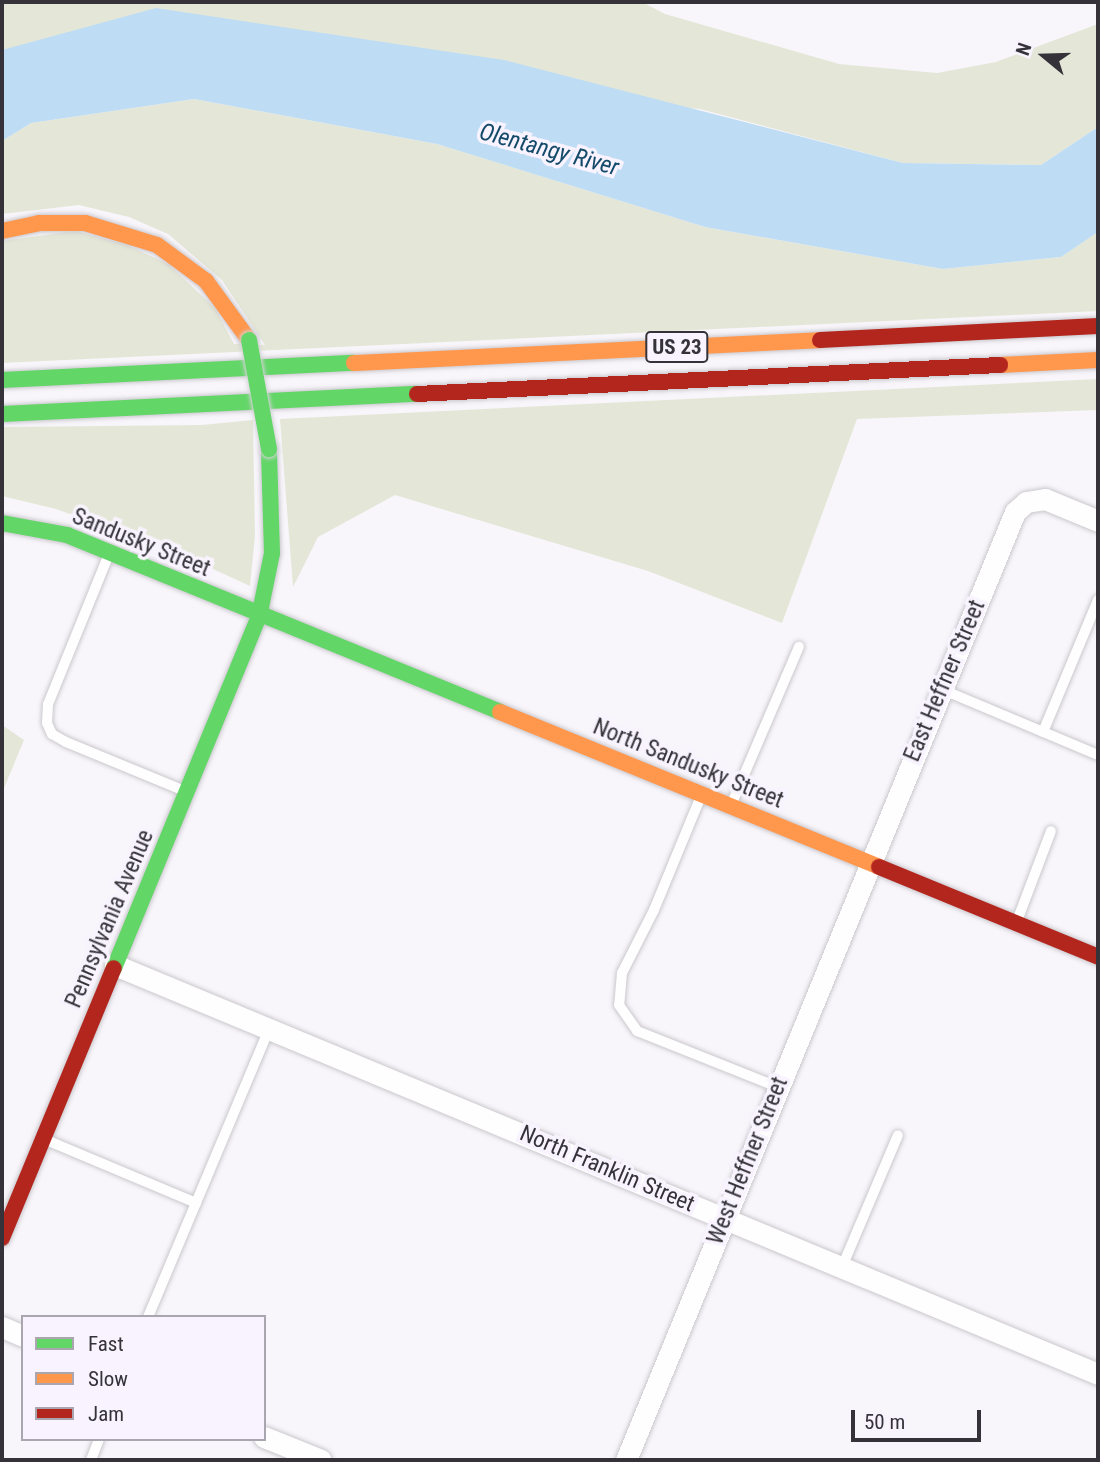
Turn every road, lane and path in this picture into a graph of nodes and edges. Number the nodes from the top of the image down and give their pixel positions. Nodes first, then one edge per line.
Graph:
1 (2, 231) edge
2 (1098, 327) edge
3 (1098, 360) edge
4 (2, 380) edge
5 (2, 414) edge
6 (1098, 521) edge
7 (2, 523) edge
8 (110, 552) junction
9 (1098, 600) edge
10 (259, 617) junction
11 (799, 647) dead end
12 (941, 689) junction
13 (1042, 732) junction
14 (1098, 755) edge
15 (187, 792) junction
16 (702, 794) junction
17 (731, 806) junction
18 (1051, 831) dead end
19 (870, 863) junction
20 (1016, 923) junction
21 (1098, 957) edge
22 (115, 965) junction
23 (269, 1029) junction
24 (778, 1087) junction
25 (898, 1135) dead end
26 (43, 1139) junction
27 (196, 1203) junction
28 (724, 1218) junction
29 (2, 1238) edge
30 (842, 1267) junction
31 (149, 1315) edge
32 (2, 1328) edge
33 (21, 1335) edge
34 (1098, 1374) edge
35 (266, 1438) edge
36 (98, 1441) edge
37 (91, 1460) edge
38 (321, 1460) edge
39 (626, 1460) edge

1 - 10 main road, Pennsylvania Avenue, bridge
2 - 4 main road, US 23
3 - 5 main road, US 23
6 - 12 street, East Heffner Street
7 - 8 main road, Sandusky Street
8 - 10 main road, Sandusky Street
8 - 15 lane
9 - 13 lane
10 - 15 main road, Pennsylvania Avenue
10 - 16 main road, North Sandusky Street
11 - 17 lane
12 - 13 lane
12 - 19 street, East Heffner Street
13 - 14 lane
15 - 22 main road, Pennsylvania Avenue
16 - 17 main road, North Sandusky Street
16 - 24 lane
17 - 19 main road, North Sandusky Street
18 - 20 lane
19 - 20 main road, North Sandusky Street
19 - 24 street, West Heffner Street
20 - 21 main road, North Sandusky Street
22 - 23 street, North Franklin Street
22 - 26 main road, Pennsylvania Avenue
23 - 27 lane
23 - 28 street, North Franklin Street
24 - 28 street, West Heffner Street
25 - 30 lane
26 - 27 lane
26 - 29 main road, Pennsylvania Avenue
27 - 31 lane
28 - 30 street, North Franklin Street
28 - 39 street, West Heffner Street
30 - 34 street, North Franklin Street
32 - 33 street
35 - 38 street
36 - 37 lane

